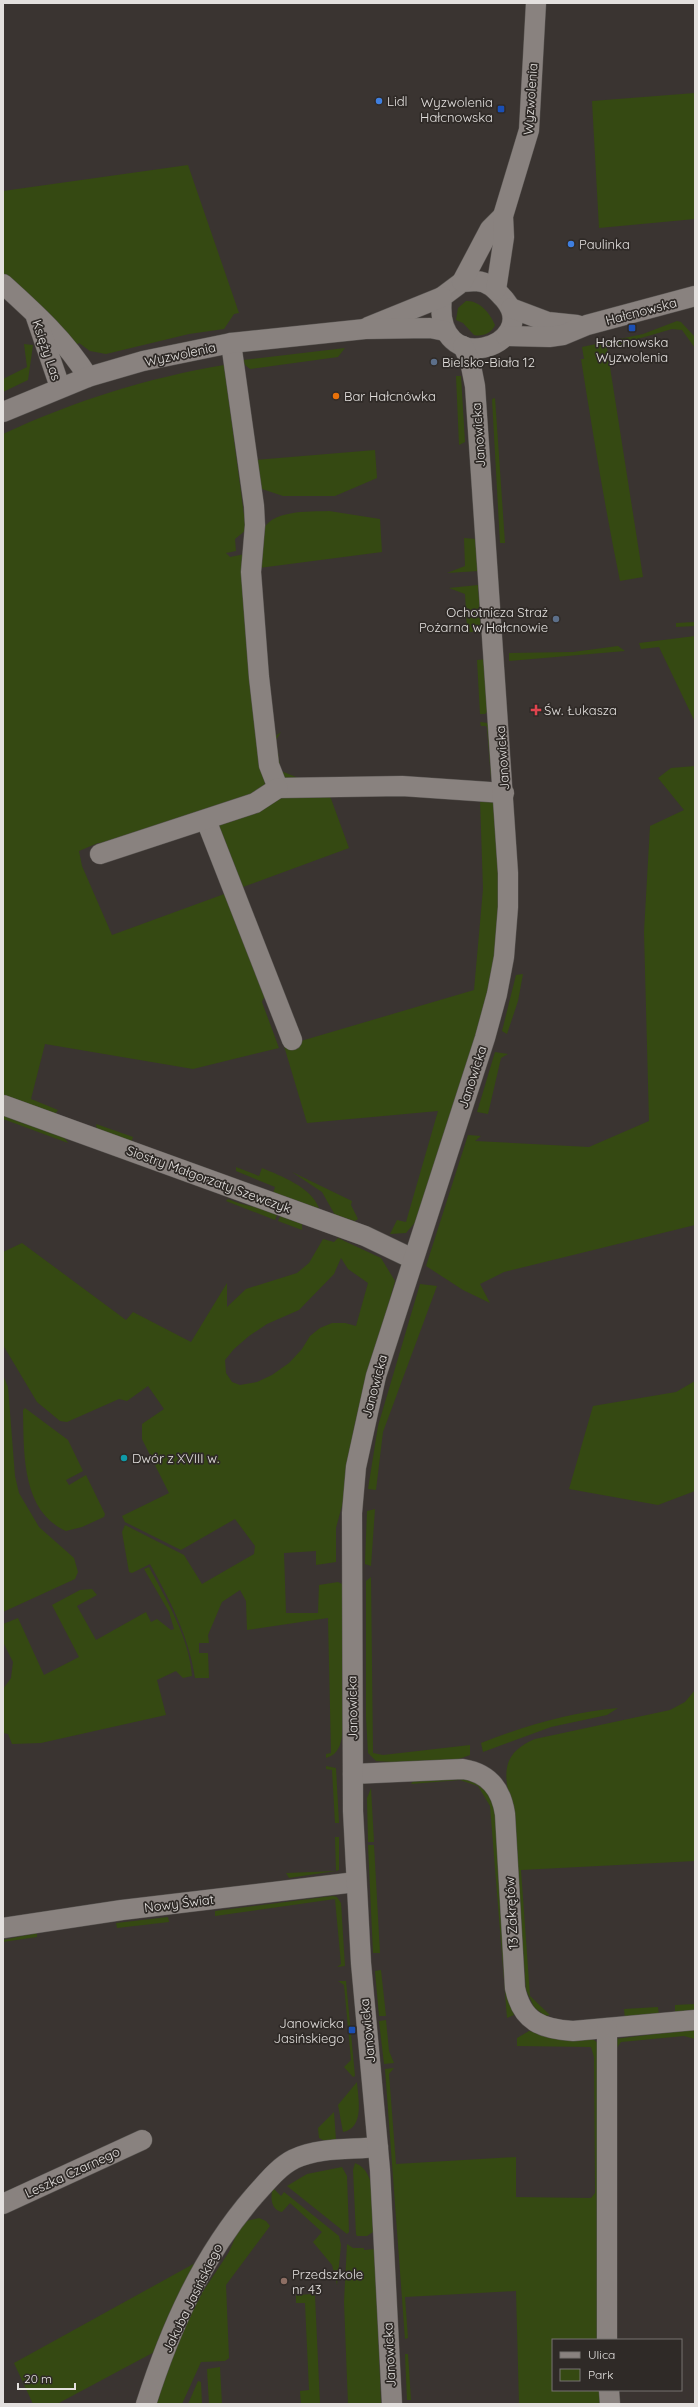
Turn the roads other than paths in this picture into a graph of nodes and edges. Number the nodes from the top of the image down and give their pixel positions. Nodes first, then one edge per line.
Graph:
1 (536, 3) edge
2 (503, 216) junction
3 (462, 282) junction
4 (3, 284) edge
5 (496, 290) junction
6 (695, 296) edge
7 (442, 297) junction
8 (511, 308) junction
9 (35, 313) junction
10 (587, 326) junction
11 (365, 329) junction
12 (445, 331) junction
13 (498, 341) junction
14 (231, 343) junction
15 (463, 346) junction
16 (88, 377) junction
17 (475, 386) junction
18 (60, 387) junction
19 (3, 412) edge
20 (278, 788) junction
21 (504, 793) junction
22 (206, 820) junction
23 (100, 854) dead end
24 (292, 1040) dead end
25 (3, 1105) edge
26 (413, 1259) junction
27 (353, 1774) junction
28 (356, 1882) junction
29 (3, 1928) edge
30 (695, 2020) edge
31 (607, 2028) junction
32 (142, 2140) dead end
33 (378, 2147) junction
34 (3, 2204) edge
35 (607, 2339) edge
36 (609, 2391) edge
37 (146, 2404) edge
38 (392, 2404) edge
39 (610, 2404) edge

1 - 2 street, Wyzwolenia
2 - 3 street, Wyzwolenia
2 - 5 street, Wyzwolenia
3 - 5 street
3 - 7 street
4 - 9 street, Księży Las
5 - 8 street
6 - 10 street, Hałcnowska
7 - 11 street, Wyzwolenia
7 - 12 street
8 - 10 street, Hałcnowska
8 - 13 street
9 - 16 street, Księży Las
9 - 18 street, Księży Las
10 - 13 street, Hałcnowska
11 - 12 street, Wyzwolenia
11 - 14 street, Wyzwolenia
12 - 15 street
13 - 15 street
13 - 17 street, Janowicka
14 - 16 street, Wyzwolenia
14 - 20 street
15 - 17 street, Janowicka
16 - 18 street, Wyzwolenia
17 - 21 street, Janowicka
18 - 19 street, Wyzwolenia
20 - 21 street
20 - 22 street
21 - 26 street, Janowicka
22 - 23 street
22 - 24 street
25 - 26 street, Siostry Małgorzaty Szewczyk
26 - 27 street, Janowicka
27 - 28 street, Janowicka
27 - 31 street, 13 Zakrętów
28 - 29 street, Nowy Świat
28 - 33 street, Janowicka
30 - 31 street, 13 Zakrętów
31 - 35 street
32 - 34 street, Leszka Czarnego
33 - 37 street, Jakuba Jasińskiego
33 - 38 street, Janowicka
36 - 39 street

